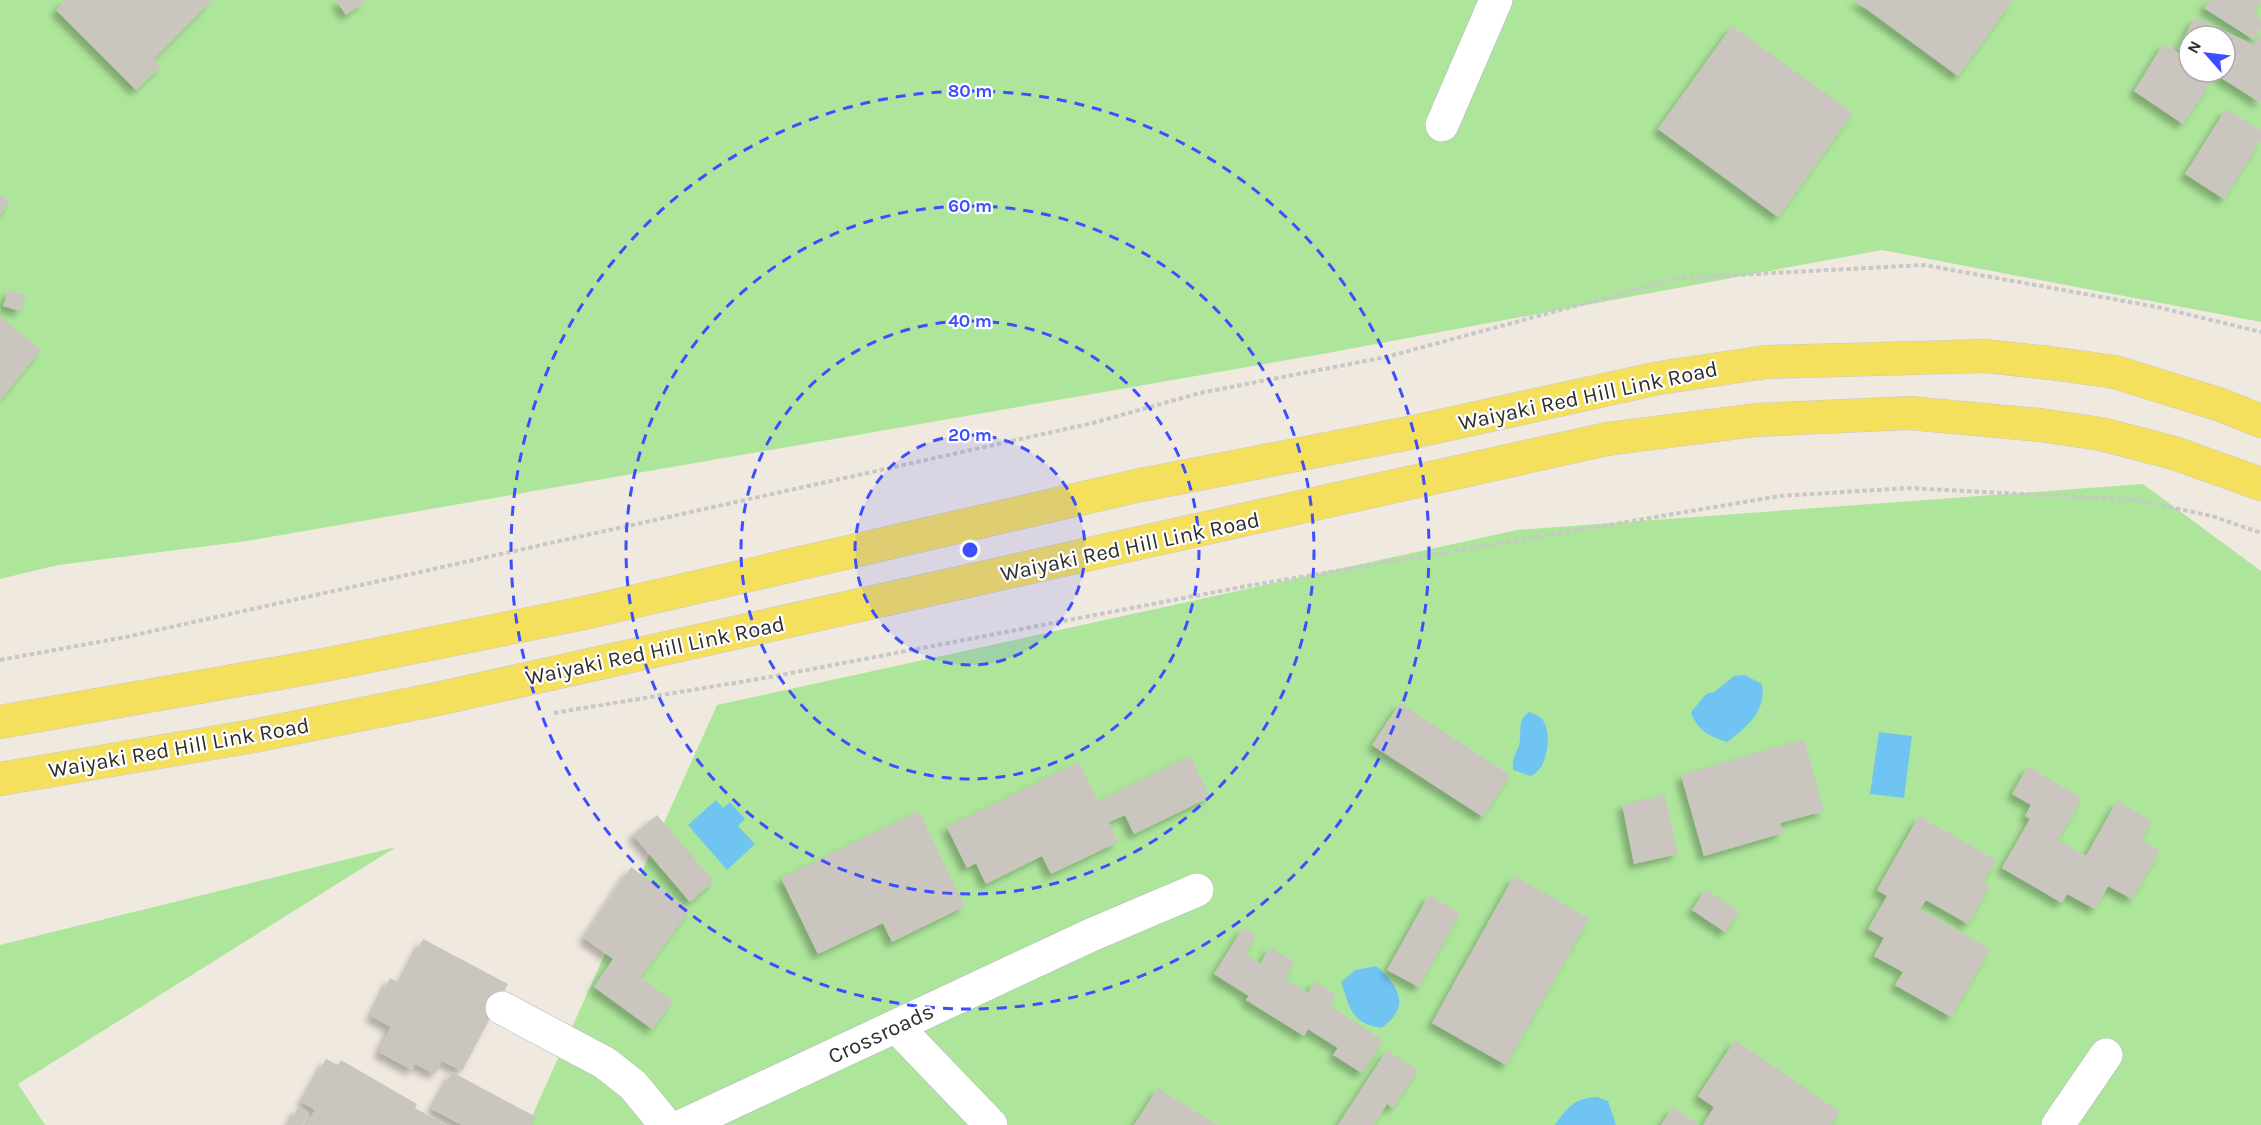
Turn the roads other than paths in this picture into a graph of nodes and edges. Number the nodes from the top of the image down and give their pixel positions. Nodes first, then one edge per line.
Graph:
1 (1496, 0) edge
2 (1442, 125) dead end
3 (2261, 421) edge
4 (2261, 484) edge
5 (0, 722) edge
6 (0, 779) edge
7 (1197, 890) dead end
8 (502, 1008) dead end
9 (896, 1026) junction
10 (2106, 1055) dead end
11 (666, 1125) edge
12 (684, 1125) edge
13 (991, 1125) edge
14 (2058, 1125) edge

1 - 2 street
3 - 5 main road, Waiyaki Red Hill Link Road
4 - 6 main road, Waiyaki Red Hill Link Road
7 - 9 street, Crossroads
8 - 11 street
9 - 12 street, Crossroads
9 - 13 street
10 - 14 street

